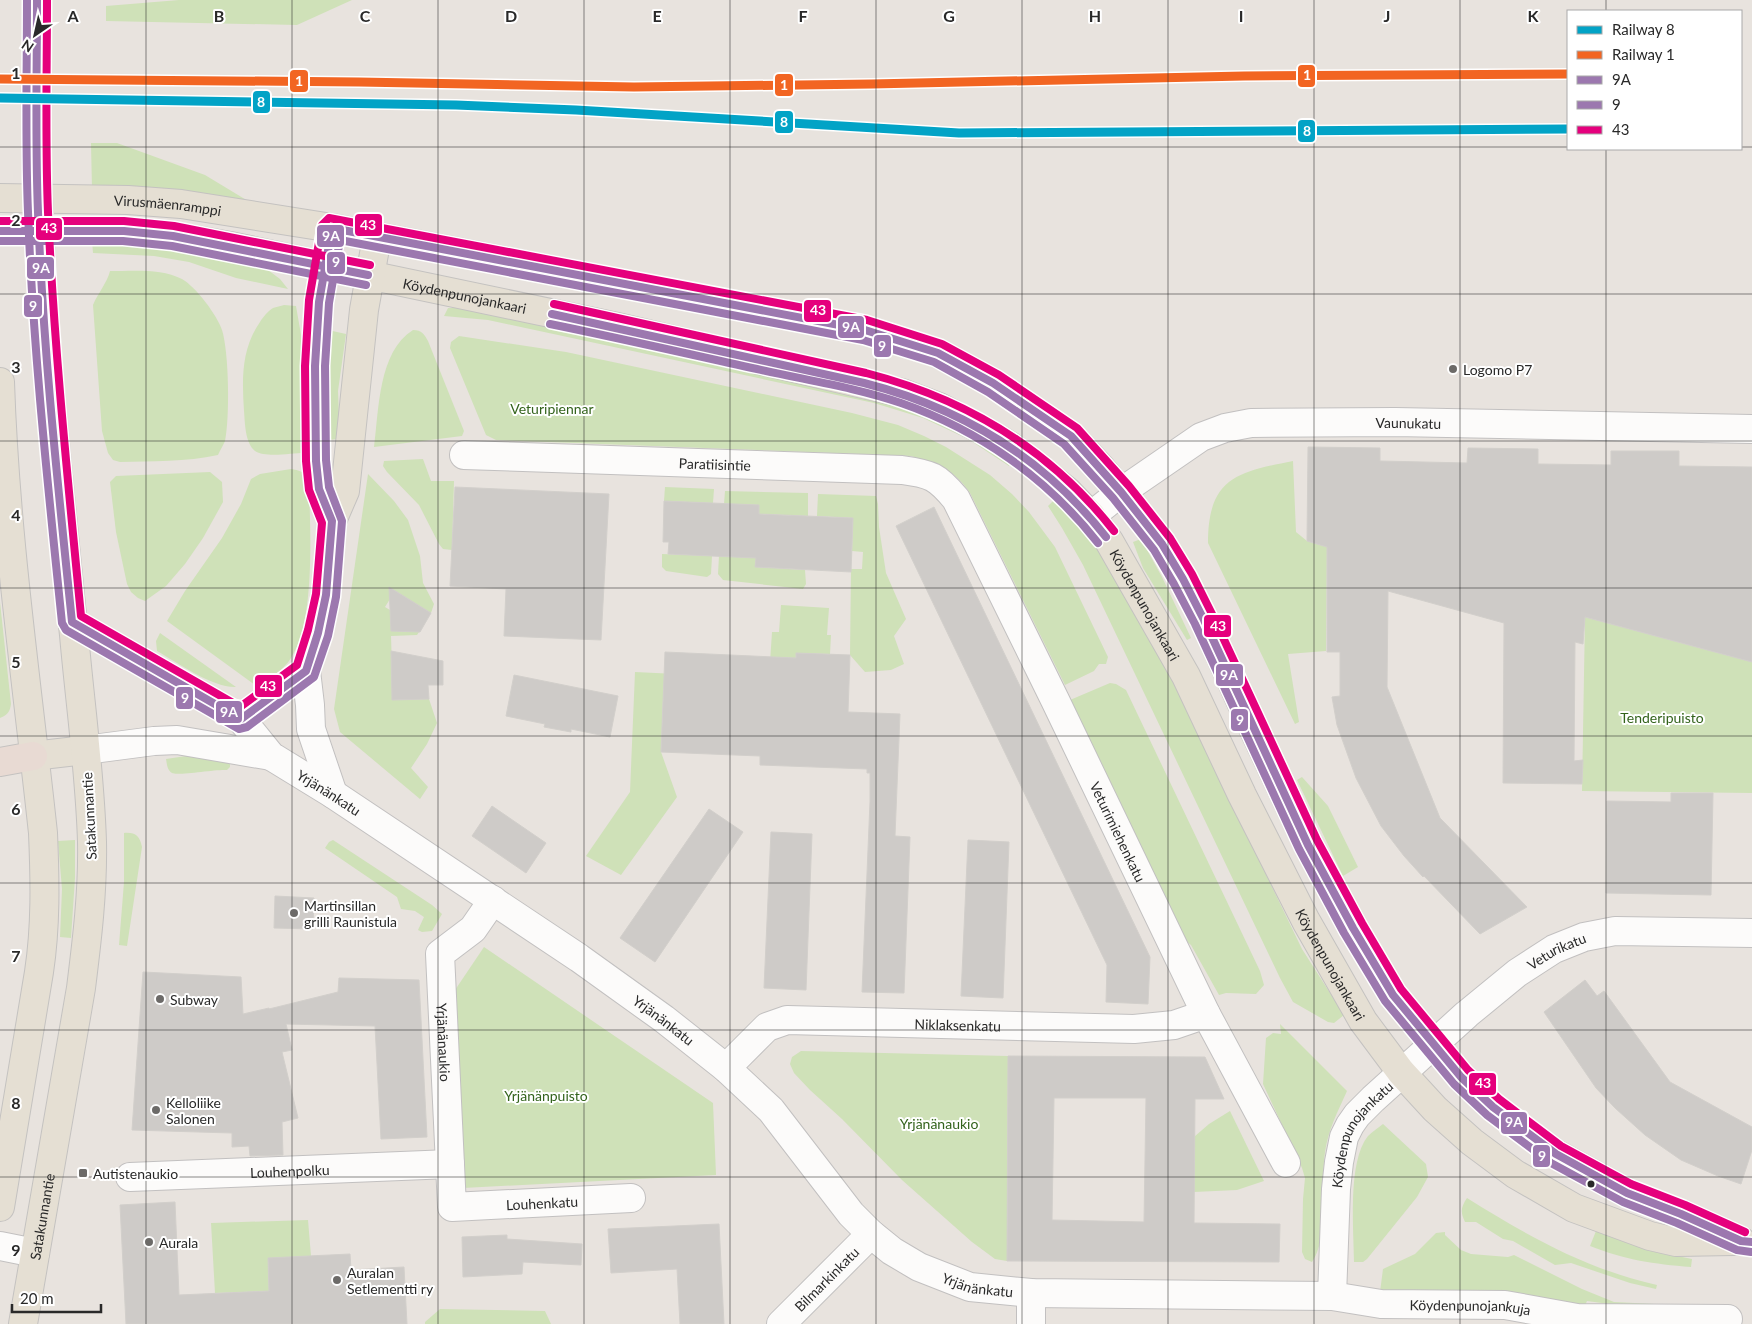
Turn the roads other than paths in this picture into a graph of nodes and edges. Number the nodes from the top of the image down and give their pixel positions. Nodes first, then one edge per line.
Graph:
1 (37, 0) edge
2 (0, 198) edge
3 (332, 228) junction
4 (0, 231) edge
5 (377, 237) junction
6 (326, 266) junction
7 (370, 276) junction
8 (0, 382) edge
9 (1752, 429) edge
10 (464, 455) dead end
11 (1121, 492) junction
12 (956, 499) joint
13 (1091, 516) junction
14 (332, 521) junction
15 (72, 622) junction
16 (306, 671) junction
17 (241, 719) junction
18 (85, 750) junction
19 (33, 756) junction
20 (271, 756) junction
21 (0, 762) edge
22 (332, 794) junction
23 (493, 900) junction
24 (1752, 933) edge
25 (1206, 1014) junction
26 (1434, 1043) junction
27 (726, 1068) junction
28 (1401, 1072) junction
29 (1286, 1163) dead end
30 (450, 1164) junction
31 (130, 1176) dead end
32 (632, 1198) dead end
33 (0, 1207) edge
34 (452, 1207) joint
35 (871, 1234) junction
36 (1746, 1242) edge
37 (0, 1246) edge
38 (35, 1253) junction
39 (1030, 1293) junction
40 (1332, 1296) junction
41 (1538, 1317) edge
42 (1728, 1319) dead end
43 (22, 1324) edge
44 (781, 1324) edge
45 (1031, 1324) edge

1 - 15 main road, Satakunnantie, bridge
2 - 3 main road, Virusmäenramppi
3 - 5 main road
3 - 6 main road
4 - 6 main road, Virusmäenramppi
5 - 7 main road
5 - 11 main road
6 - 7 main road, Köydenpunojankaari
6 - 14 main road
7 - 13 main road, Köydenpunojankaari
7 - 14 main road
8 - 19 main road
9 - 11 street, Vaunukatu
10 - 12 street, Paratiisintie
11 - 13 street, Vaunukatu
11 - 26 main road
12 - 25 street, Veturimiehenkatu
13 - 28 main road, Köydenpunojankaari
14 - 16 main road
15 - 17 main road, Yrjänänkatu
15 - 18 main road, Satakunnantie
16 - 17 main road
16 - 22 street
17 - 20 street, Yrjänänkatu
18 - 19 main road
18 - 20 street, Yrjänänkatu
18 - 38 main road, Satakunnantie
19 - 21 highway
19 - 33 main road
20 - 22 street, Yrjänänkatu
22 - 23 street, Yrjänänkatu
23 - 27 street, Yrjänänkatu
23 - 30 street, Yrjänänaukio
24 - 26 street, Veturikatu
25 - 27 street, Niklaksenkatu
25 - 29 street, Veturimiehenkatu
26 - 28 street, Veturikatu
26 - 36 main road, Köydenpunojankatu
27 - 35 street, Yrjänänkatu
28 - 36 main road, Köydenpunojankatu
28 - 40 street, Köydenpunojankatu
30 - 31 street, Louhenpolku
30 - 34 street, Yrjänänaukio
32 - 34 street, Louhenkatu
35 - 39 street, Yrjänänkatu
35 - 44 street, Bilmarkinkatu
37 - 38 street
38 - 43 main road, Satakunnantie
39 - 40 street
39 - 45 street
40 - 41 street, Köydenpunojankuja
41 - 42 street, Köydenpunojankuja

